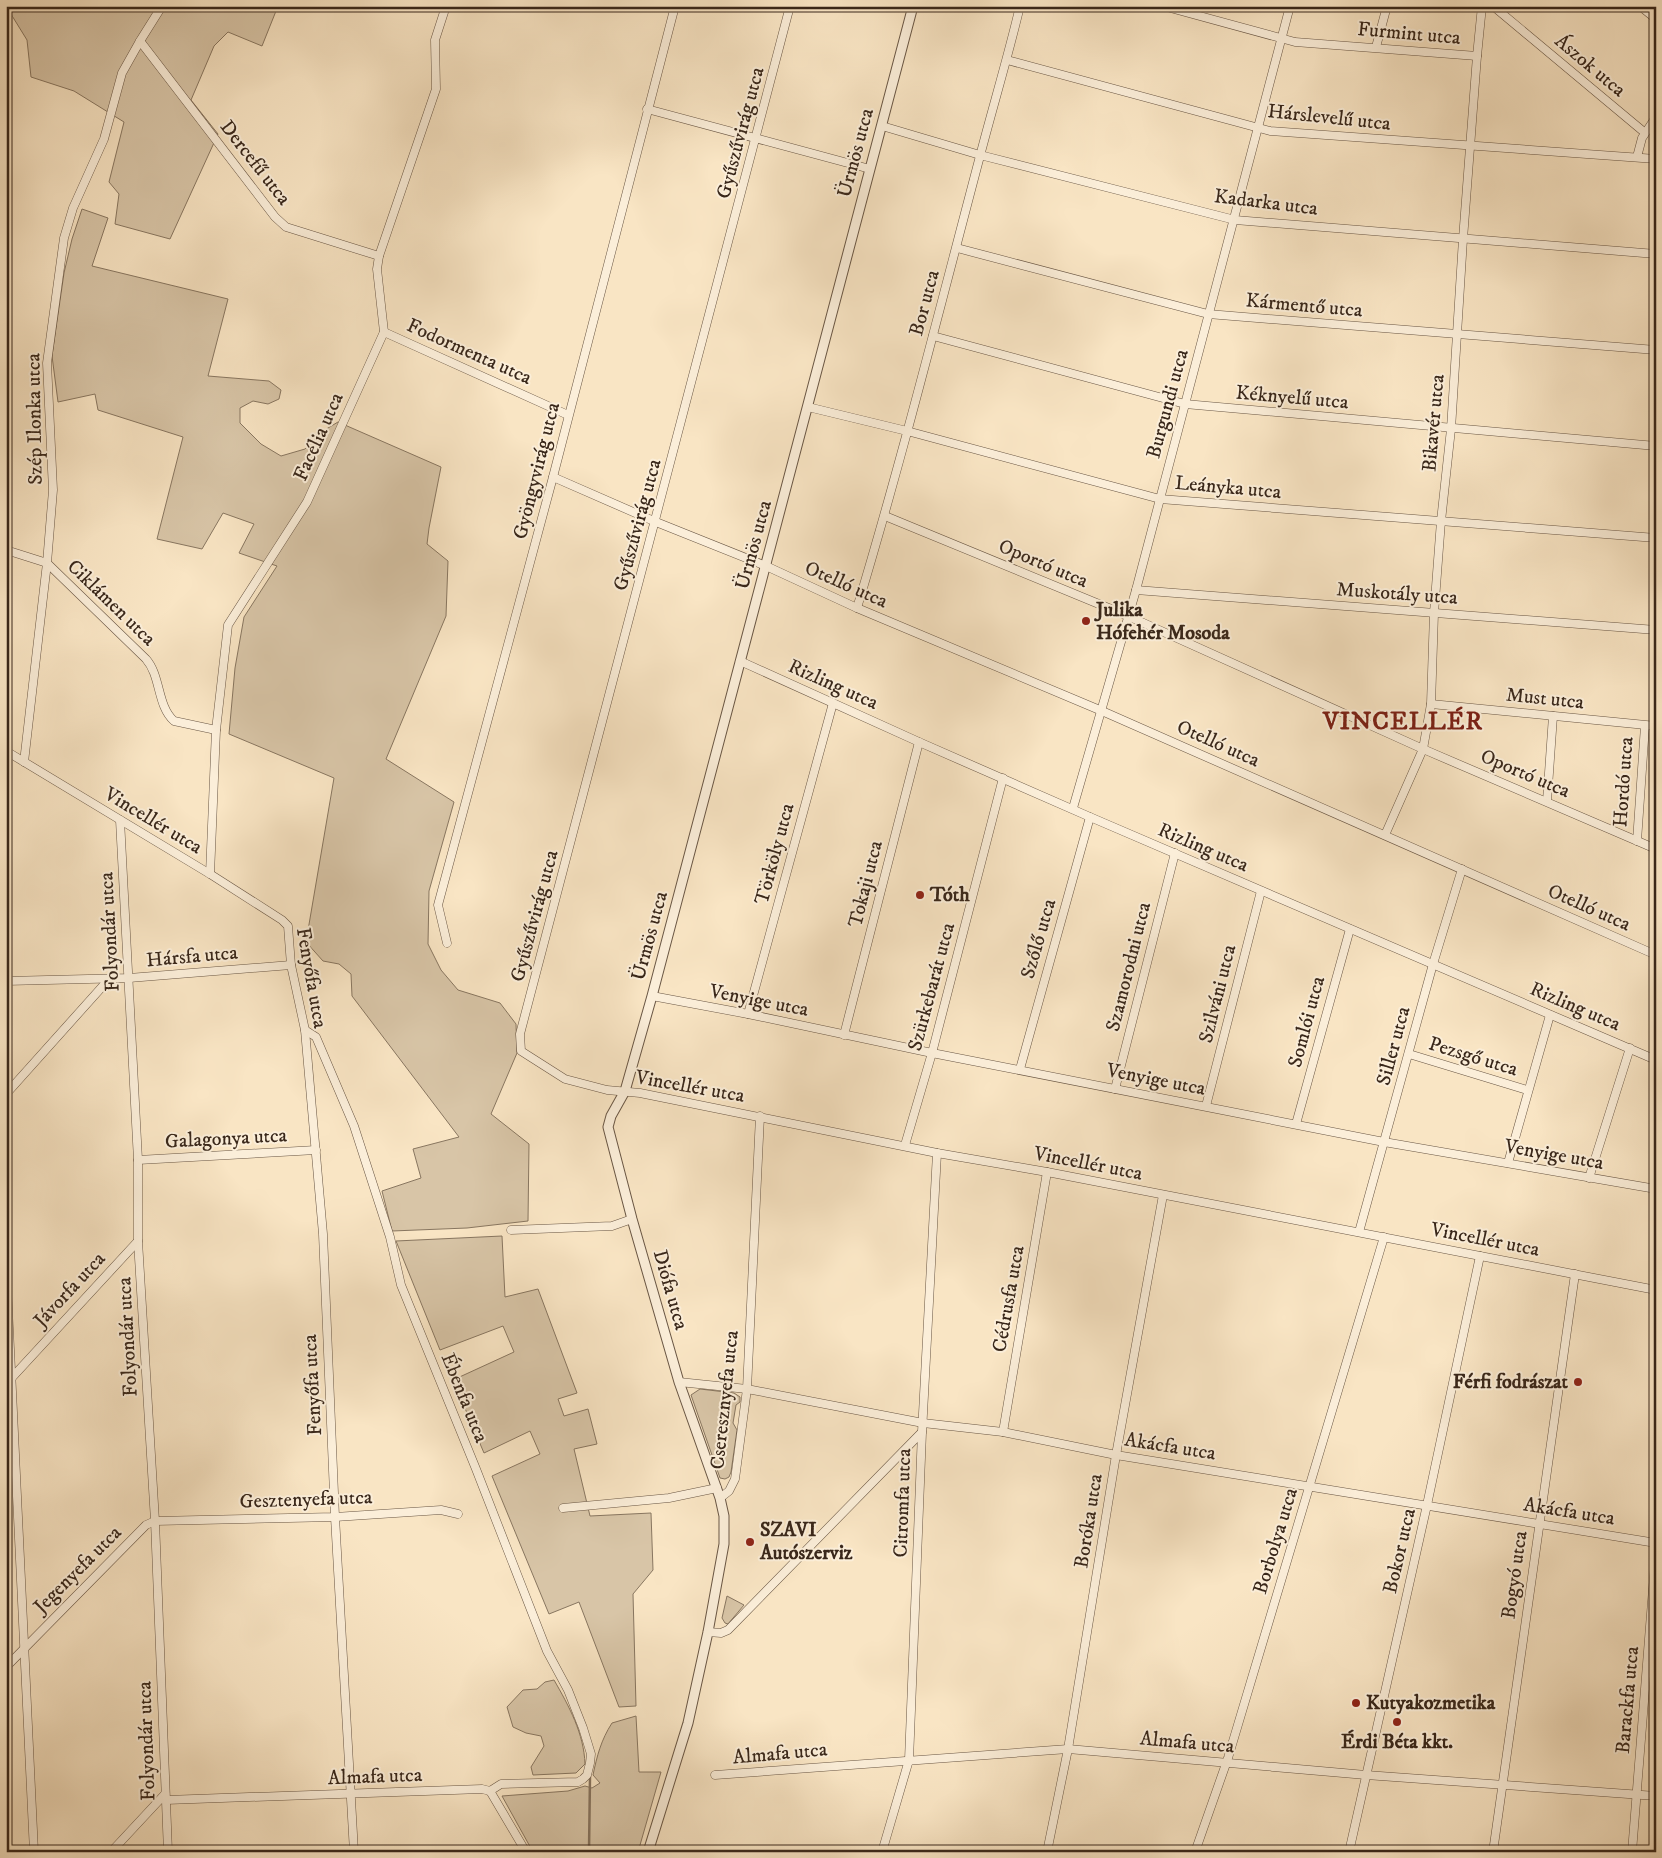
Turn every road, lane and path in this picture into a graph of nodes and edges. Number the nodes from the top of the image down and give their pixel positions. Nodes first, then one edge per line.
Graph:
1 (162, 6) edge
2 (446, 6) edge
3 (675, 6) edge
4 (790, 6) edge
5 (913, 6) edge
6 (1020, 6) edge
7 (1163, 6) edge
8 (1290, 6) edge
9 (1387, 6) edge
10 (1482, 6) edge
11 (1493, 6) edge
12 (1640, 6) edge
13 (1656, 19) edge
14 (1281, 39) junction
15 (140, 41) junction
16 (1376, 48) junction
17 (1477, 56) junction
18 (1008, 60) junction
19 (647, 110) junction
20 (1656, 117) edge
21 (882, 126) junction
22 (1258, 128) junction
23 (1644, 132) junction
24 (757, 139) junction
25 (1471, 146) junction
26 (980, 155) junction
27 (1638, 158) junction
28 (1656, 159) edge
29 (870, 169) junction
30 (1235, 220) junction
31 (1463, 239) junction
32 (957, 248) junction
33 (1656, 254) edge
34 (379, 256) junction
35 (1208, 314) junction
36 (384, 332) junction
37 (1458, 335) junction
38 (933, 336) junction
39 (1656, 350) edge
40 (1185, 404) junction
41 (808, 407) junction
42 (568, 414) junction
43 (1451, 429) junction
44 (908, 431) junction
45 (1656, 446) edge
46 (553, 477) junction
47 (1160, 498) junction
48 (885, 516) junction
49 (1441, 521) junction
50 (656, 522) junction
51 (1656, 538) edge
52 (6, 550) edge
53 (47, 563) junction
54 (766, 566) junction
55 (1136, 590) junction
56 (857, 608) junction
57 (1434, 613) junction
58 (1128, 616) junction
59 (1656, 630) edge
60 (740, 661) junction
61 (834, 703) junction
62 (1432, 704) junction
63 (1102, 711) junction
64 (1554, 716) junction
65 (1645, 726) junction
66 (1656, 726) edge
67 (216, 730) junction
68 (919, 742) junction
69 (1423, 749) junction
70 (6, 751) edge
71 (24, 762) junction
72 (1003, 778) junction
73 (1547, 801) junction
74 (1073, 808) junction
75 (1090, 817) junction
76 (120, 820) junction
77 (1385, 835) junction
78 (1637, 841) junction
79 (1656, 848) edge
80 (1175, 853) junction
81 (1462, 869) junction
82 (210, 874) junction
83 (1261, 890) junction
84 (282, 920) joint
85 (1350, 929) junction
86 (446, 943) dead end
87 (1656, 955) edge
88 (1434, 964) junction
89 (291, 965) junction
90 (110, 978) junction
91 (128, 978) junction
92 (6, 981) edge
93 (652, 996) junction
94 (748, 1014) junction
95 (1550, 1015) junction
96 (305, 1030) junction
97 (844, 1035) junction
98 (1630, 1048) junction
99 (521, 1051) joint
100 (932, 1053) junction
101 (1409, 1054) junction
102 (1656, 1060) edge
103 (1020, 1069) junction
104 (1114, 1089) junction
105 (1527, 1090) junction
106 (625, 1091) junction
107 (6, 1094) edge
108 (1206, 1106) junction
109 (760, 1116) junction
110 (1296, 1124) junction
111 (1384, 1142) junction
112 (905, 1145) junction
113 (316, 1150) junction
114 (938, 1153) junction
115 (138, 1160) junction
116 (1508, 1163) junction
117 (1047, 1172) junction
118 (1589, 1178) junction
119 (1656, 1189) edge
120 (1163, 1196) junction
121 (632, 1219) junction
122 (511, 1230) dead end
123 (1359, 1232) junction
124 (1384, 1238) junction
125 (138, 1241) junction
126 (1480, 1256) junction
127 (6, 1266) edge
128 (1574, 1274) junction
129 (1656, 1290) edge
130 (12, 1377) junction
131 (679, 1382) junction
132 (6, 1384) edge
133 (747, 1390) junction
134 (923, 1423) junction
135 (922, 1432) junction
136 (1003, 1432) junction
137 (1116, 1455) junction
138 (1309, 1486) junction
139 (717, 1488) junction
140 (720, 1498) junction
141 (1427, 1506) junction
142 (563, 1508) dead end
143 (458, 1514) dead end
144 (336, 1517) junction
145 (155, 1521) junction
146 (1539, 1524) junction
147 (1656, 1543) edge
148 (1656, 1552) edge
149 (708, 1632) junction
150 (24, 1648) junction
151 (6, 1667) edge
152 (1068, 1749) junction
153 (909, 1760) junction
154 (1226, 1763) junction
155 (715, 1775) dead end
156 (1366, 1775) junction
157 (583, 1779) joint
158 (1502, 1784) junction
159 (490, 1791) junction
160 (352, 1794) junction
161 (1636, 1795) junction
162 (1656, 1796) edge
163 (166, 1797) junction
164 (34, 1852) edge
165 (110, 1852) edge
166 (168, 1852) edge
167 (354, 1852) edge
168 (526, 1852) edge
169 (648, 1852) edge
170 (882, 1852) edge
171 (1047, 1852) edge
172 (1195, 1852) edge
173 (1349, 1852) edge
174 (1493, 1852) edge
175 (1632, 1852) edge

1 - 15 street, Szép Ilonka utca
2 - 34 street
3 - 19 street, Gyöngyvirág utca
4 - 24 street, Gyűszűvirág utca
5 - 21 street, Ürmös utca
6 - 18 street, Bor utca
7 - 14 street, Furmint utca
8 - 14 street, Burgundi utca
9 - 16 street
10 - 17 street, Bikavér utca
11 - 23 street, Ászok utca
12 - 13 street
14 - 16 street, Furmint utca
14 - 22 street, Burgundi utca
15 - 34 street, Dercefű utca
15 - 53 street, Szép Ilonka utca
16 - 17 street, Furmint utca
17 - 25 street, Bikavér utca
18 - 22 street, Hárslevelű utca
18 - 26 street, Bor utca
19 - 24 street
19 - 42 street, Gyöngyvirág utca
20 - 23 street
21 - 26 street, Kadarka utca
21 - 29 street, Ürmös utca
22 - 25 street, Hárslevelű utca
22 - 30 street, Burgundi utca
23 - 27 street
24 - 29 street
24 - 50 street, Gyűszűvirág utca
25 - 27 street, Hárslevelű utca
25 - 31 street, Bikavér utca
26 - 30 street, Kadarka utca
26 - 32 street, Bor utca
27 - 28 street, Hárslevelű utca
29 - 41 street, Ürmös utca
30 - 31 street, Kadarka utca
30 - 35 street, Burgundi utca
31 - 33 street, Kadarka utca
31 - 37 street, Bikavér utca
32 - 35 street, Kármentő utca
32 - 38 street, Bor utca
34 - 36 street
35 - 37 street, Kármentő utca
35 - 40 street, Burgundi utca
36 - 42 street, Fodormenta utca
36 - 67 street, Facélia utca
37 - 39 street, Kármentő utca
37 - 43 street, Bikavér utca
38 - 40 street, Kéknyelű utca
38 - 44 street, Bor utca
40 - 43 street, Kéknyelű utca
40 - 47 street, Burgundi utca
41 - 44 street, Leányka utca
41 - 54 street, Ürmös utca
42 - 46 street, Gyöngyvirág utca
43 - 45 street, Kéknyelű utca
43 - 49 street, Bikavér utca
44 - 47 street, Leányka utca
44 - 48 street, Bor utca
46 - 50 street, Otelló utca
46 - 86 street, Gyöngyvirág utca
47 - 49 street, Leányka utca
47 - 55 street, Burgundi utca
48 - 56 street, Bor utca
48 - 58 street, Oportó utca
49 - 51 street, Leányka utca
49 - 57 street, Bikavér utca
50 - 54 street, Otelló utca
50 - 99 street, Gyűszűvirág utca
52 - 53 street, Ciklámen utca
53 - 67 street, Ciklámen utca
53 - 71 street, Szép Ilonka utca
54 - 56 street, Otelló utca
54 - 60 street, Ürmös utca
55 - 57 street, Muskotály utca
55 - 58 street, Burgundi utca
56 - 63 street, Otelló utca
57 - 59 street, Muskotály utca
57 - 62 street, Bikavér utca
58 - 63 street, Burgundi utca
58 - 69 street, Oportó utca
60 - 61 street, Rizling utca
60 - 93 street, Ürmös utca
61 - 68 street, Rizling utca
61 - 94 street, Törköly utca
62 - 64 street, Must utca
62 - 69 street, Bikavér utca
63 - 74 street, Burgundi utca
63 - 77 street, Otelló utca
64 - 65 street, Must utca
64 - 73 street
65 - 66 street, Must utca
65 - 78 street, Hordó utca
67 - 82 street, Facélia utca
68 - 72 street, Rizling utca
68 - 97 street, Tokaji utca
69 - 73 street, Oportó utca
69 - 77 street, Bikavér utca
70 - 71 street, Vincellér utca
71 - 76 street, Vincellér utca
72 - 74 street, Rizling utca
72 - 100 street, Szürkebarát utca
73 - 78 street, Oportó utca
74 - 75 street, Rizling utca
75 - 80 street, Rizling utca
75 - 103 street, Szőlő utca
76 - 82 street, Vincellér utca
76 - 91 street, Folyondár utca
77 - 81 street, Otelló utca
78 - 79 street, Oportó utca
80 - 83 street, Rizling utca
80 - 104 street, Szamorodni utca
81 - 87 street, Otelló utca
81 - 88 street, Siller utca
82 - 84 street, Vincellér utca
83 - 85 street, Rizling utca
83 - 108 street, Szilváni utca
84 - 89 street, Fenyőfa utca
85 - 88 street, Rizling utca
85 - 110 street, Somlói utca
88 - 95 street, Rizling utca
88 - 101 street, Siller utca
89 - 91 street, Hársfa utca
89 - 96 street, Fenyőfa utca
90 - 91 street, Hársfa utca
90 - 92 street, Hársfa utca
90 - 107 street
91 - 115 street, Folyondár utca
93 - 94 street, Venyige utca
93 - 106 street, Ürmös utca
94 - 97 street, Venyige utca
95 - 98 street, Rizling utca
95 - 105 street
96 - 113 street, Fenyőfa utca
96 - 157 street, Ébenfa utca
97 - 100 street, Venyige utca
98 - 102 street, Rizling utca
98 - 118 street
99 - 106 street, Vincellér utca
100 - 103 street, Venyige utca
100 - 112 street, Szürkebarát utca
101 - 105 street, Pezsgő utca
101 - 111 street, Siller utca
103 - 104 street, Venyige utca
104 - 108 street, Venyige utca
105 - 116 street
106 - 109 street, Vincellér utca
106 - 121 street, Diófa utca
108 - 110 street, Venyige utca
109 - 112 street, Vincellér utca
109 - 133 street, Cseresznyefa utca
110 - 111 street, Venyige utca
111 - 116 street, Venyige utca
111 - 123 street, Siller utca
112 - 114 street, Vincellér utca
113 - 115 street, Galagonya utca
113 - 144 street, Fenyőfa utca
114 - 117 street, Vincellér utca
114 - 134 street, Citromfa utca
115 - 125 street, Folyondár utca
116 - 118 street, Venyige utca
117 - 120 street, Vincellér utca
117 - 136 street, Cédrusfa utca
118 - 119 street, Venyige utca
120 - 123 street, Vincellér utca
120 - 137 street, Boróka utca
121 - 122 street
121 - 131 street, Diófa utca
123 - 124 street, Vincellér utca
124 - 126 street, Vincellér utca
124 - 138 street, Borbolya utca
125 - 130 street, Jávorfa utca
125 - 145 street, Folyondár utca
126 - 128 street, Vincellér utca
126 - 141 street, Bokor utca
127 - 130 street
128 - 129 street, Vincellér utca
128 - 146 street, Bogyó utca
130 - 132 street, Jávorfa utca
130 - 150 street
131 - 133 street, Akácfa utca
131 - 139 street, Diófa utca
133 - 134 street, Akácfa utca
133 - 140 street, Cseresznyefa utca
134 - 135 street, Citromfa utca
134 - 136 street, Akácfa utca
135 - 149 street
135 - 153 street, Citromfa utca
136 - 137 street, Akácfa utca
137 - 138 street, Akácfa utca
137 - 152 street, Boróka utca
138 - 141 street, Akácfa utca
138 - 154 street, Borbolya utca
139 - 140 street, Diófa utca
139 - 142 street
140 - 149 street, Cseresznyefa utca
141 - 146 street, Akácfa utca
141 - 156 street, Bokor utca
143 - 144 street, Gesztenyefa utca
144 - 145 street, Gesztenyefa utca
144 - 160 street, Fenyőfa utca
145 - 150 street, Jegenyefa utca
145 - 163 street, Folyondár utca
146 - 147 street, Akácfa utca
146 - 158 street, Bogyó utca
148 - 161 street, Barackfa utca
149 - 169 street, Cseresznyefa utca
150 - 151 street, Jegenyefa utca
150 - 164 street
152 - 153 street, Almafa utca
152 - 154 street, Almafa utca
152 - 171 street, Boróka utca
153 - 155 street, Almafa utca
153 - 170 street, Citromfa utca
154 - 156 street, Almafa utca
154 - 172 street, Borbolya utca
156 - 158 street, Almafa utca
156 - 173 street, Bokor utca
157 - 159 street, Almafa utca
158 - 161 street, Almafa utca
158 - 174 street, Bogyó utca
159 - 160 street, Almafa utca
159 - 168 street
160 - 163 street, Almafa utca
160 - 167 street, Fenyőfa utca
161 - 162 street, Almafa utca
161 - 175 street, Barackfa utca
163 - 165 street
163 - 166 street, Folyondár utca

